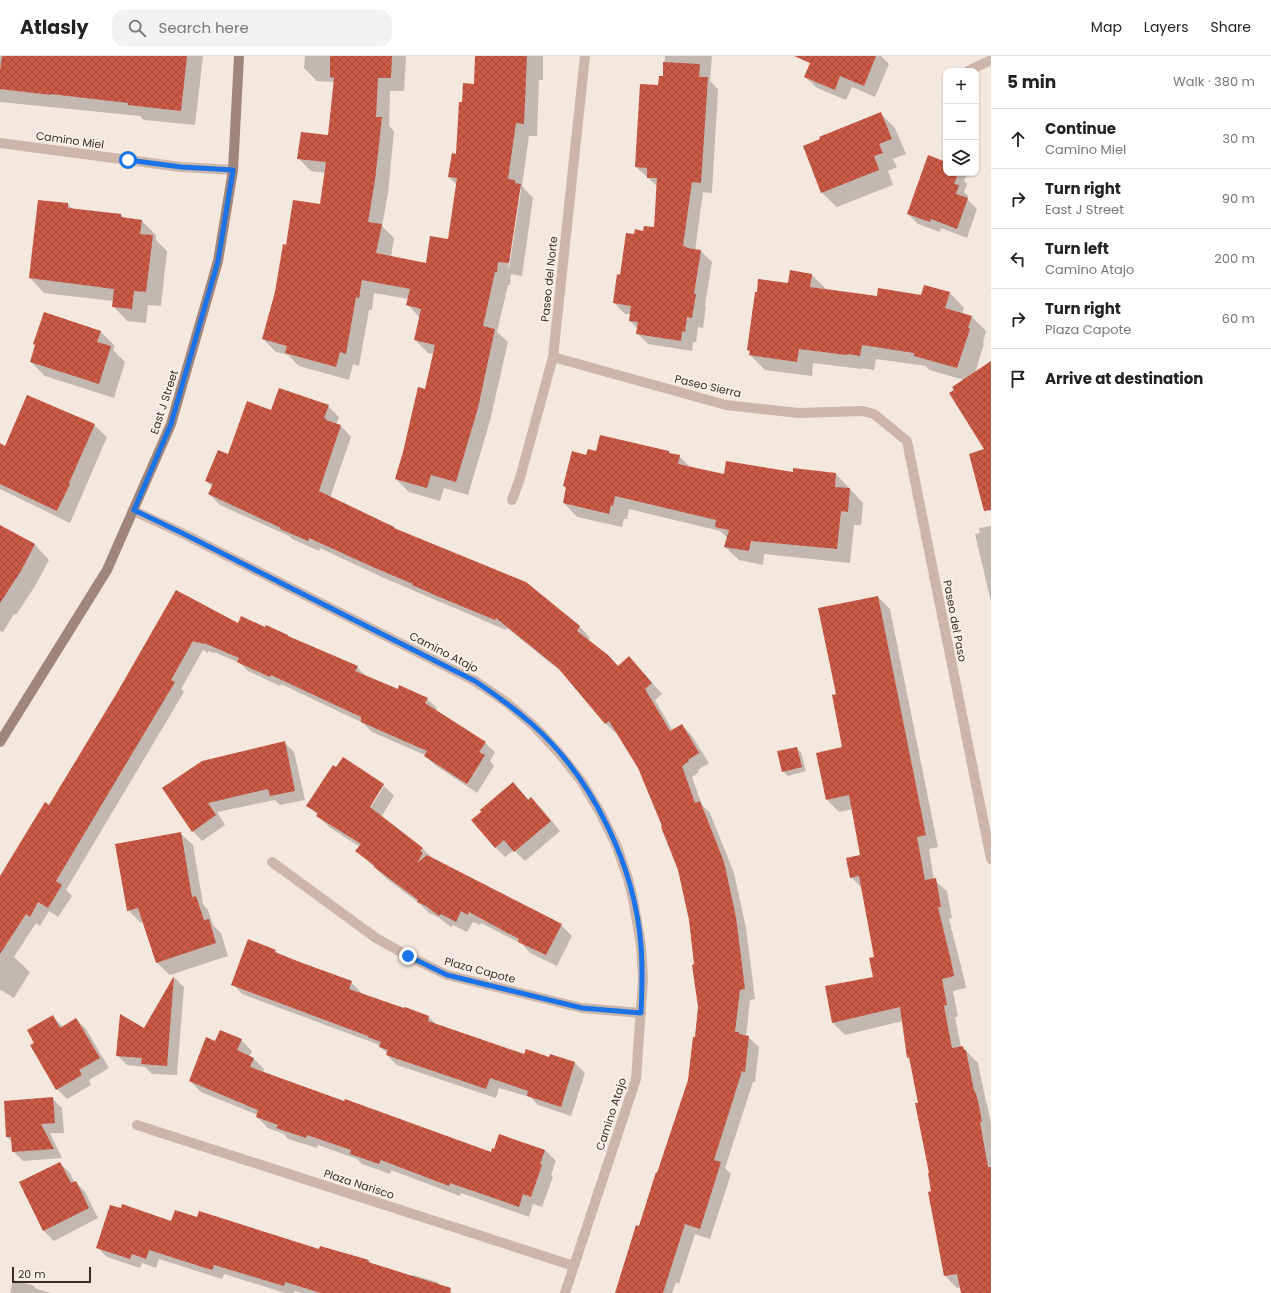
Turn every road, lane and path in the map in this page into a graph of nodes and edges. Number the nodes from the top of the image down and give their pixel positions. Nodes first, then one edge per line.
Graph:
1 (239, 56) edge
2 (585, 56) edge
3 (991, 60) edge
4 (974, 68) edge
5 (0, 143) edge
6 (233, 170) junction
7 (553, 357) junction
8 (862, 411) joint
9 (512, 500) dead end
10 (134, 510) junction
11 (0, 742) edge
12 (991, 859) edge
13 (272, 862) dead end
14 (641, 1013) junction
15 (137, 1125) dead end
16 (574, 1266) junction
17 (565, 1293) edge

1 - 6 street, East J Street
2 - 7 street, Paseo del Norte
3 - 4 street
5 - 6 street, Camino Miel
6 - 10 street, East J Street
7 - 8 street, Paseo Sierra
7 - 9 street, Paseo del Norte
8 - 12 street, Paseo del Paso
10 - 11 street, East J Street
10 - 14 street, Camino Atajo
13 - 14 street, Plaza Capote
14 - 16 street, Camino Atajo
15 - 16 street, Plaza Narisco
16 - 17 street, Camino Atajo

